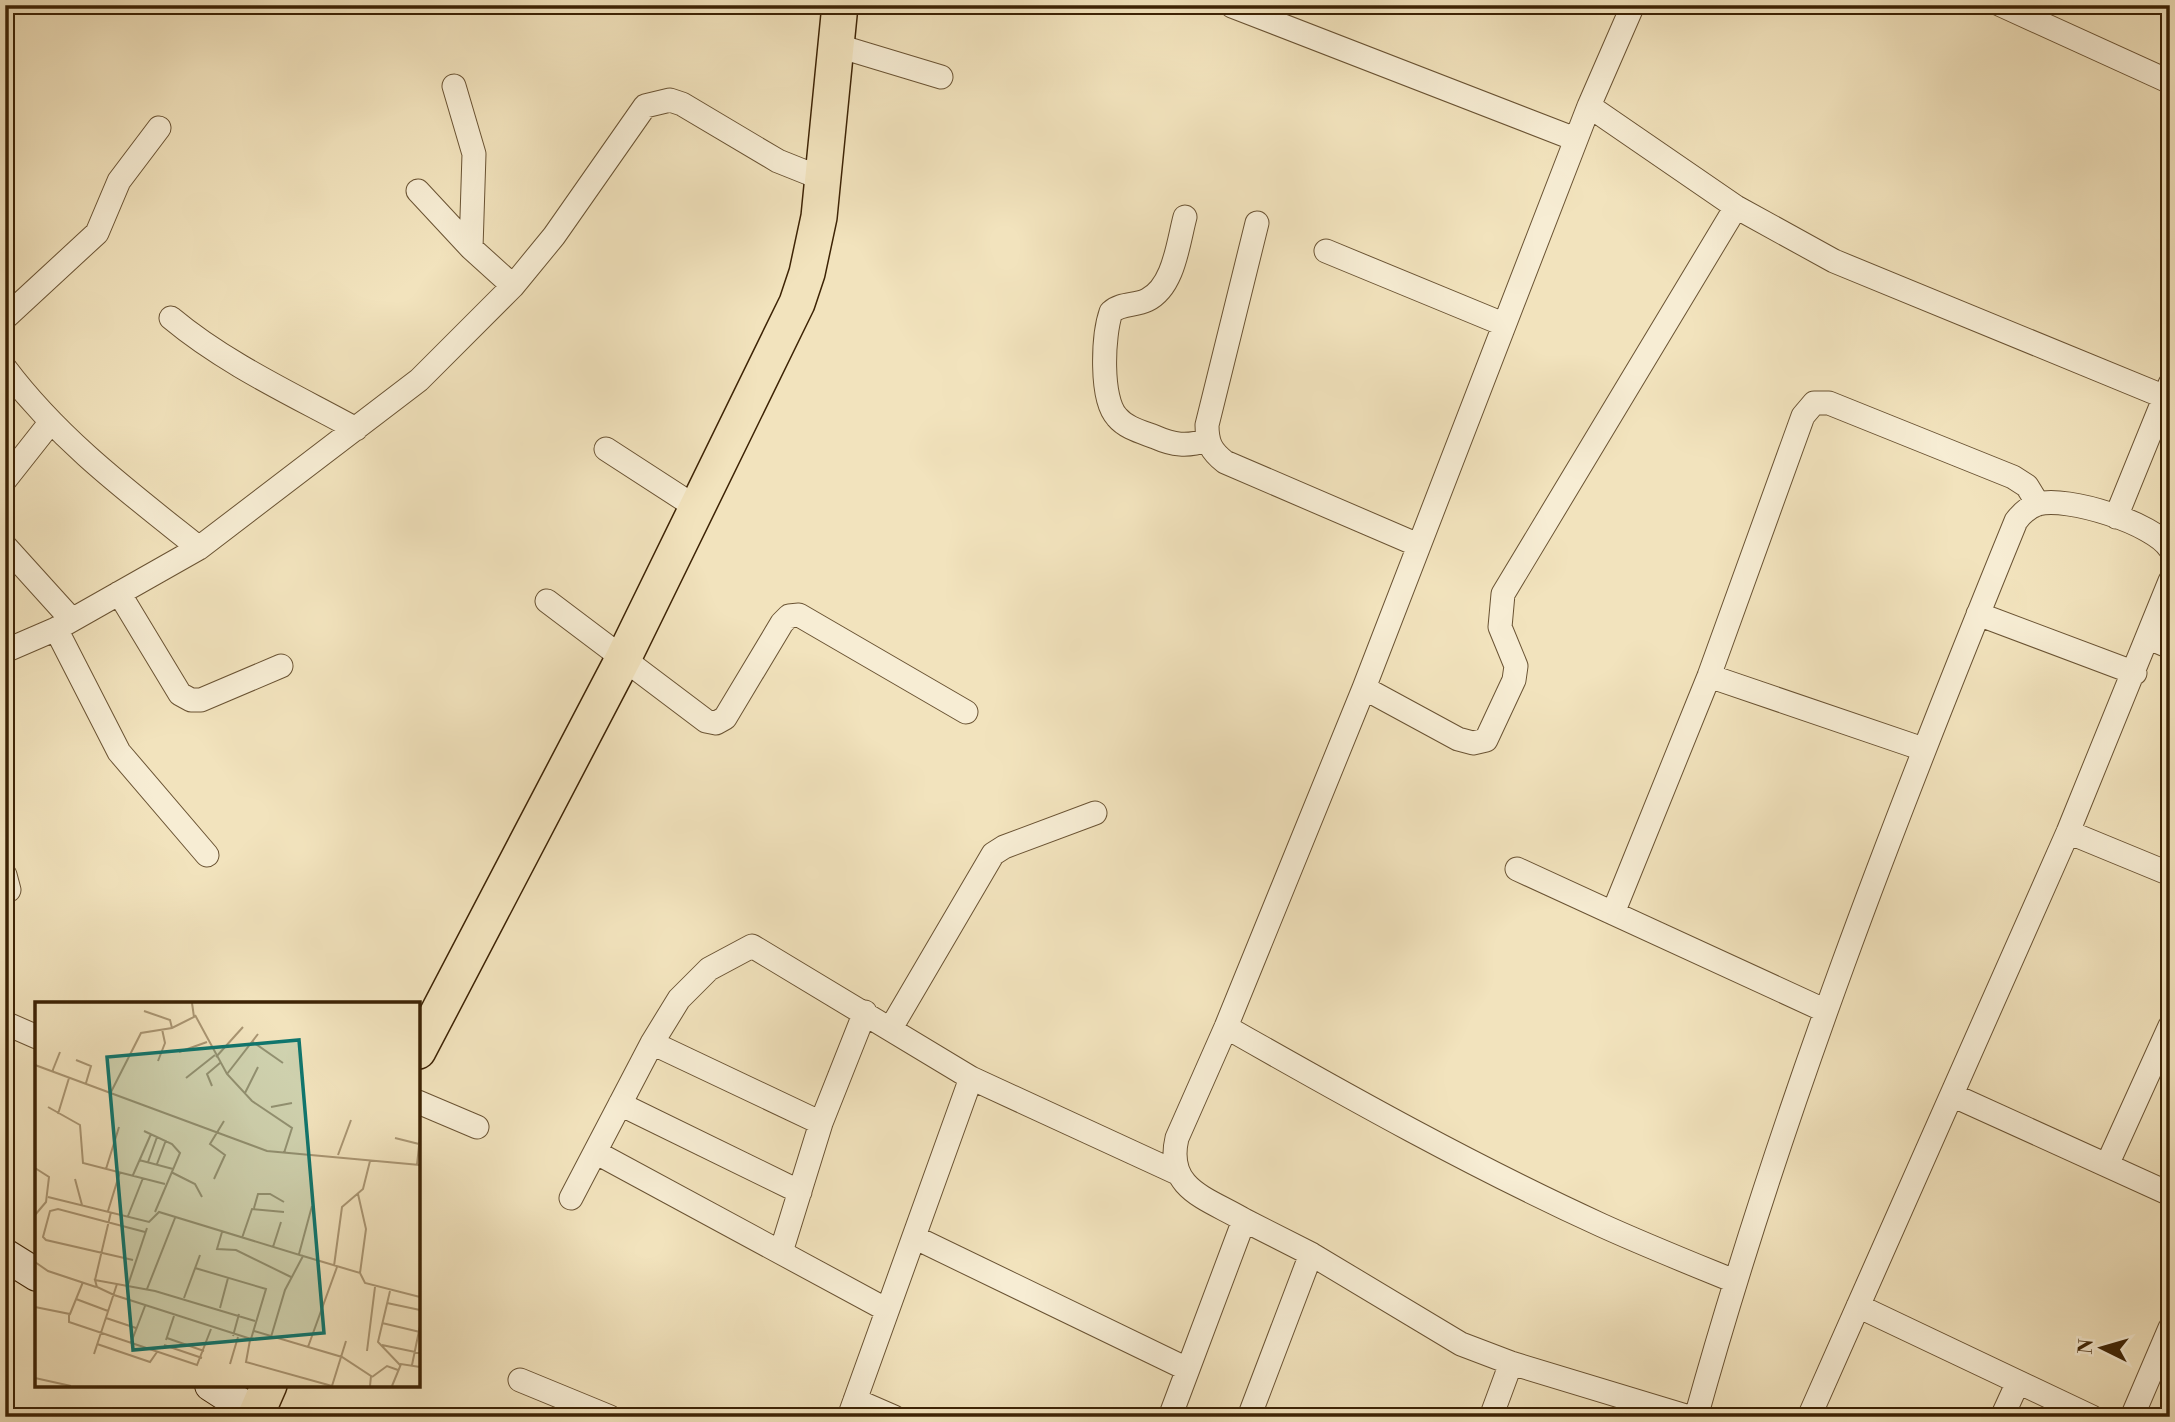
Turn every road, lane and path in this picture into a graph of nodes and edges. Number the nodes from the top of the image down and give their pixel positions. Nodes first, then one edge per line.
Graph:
1 (840, 5) edge
2 (1633, 5) edge
3 (2001, 5) edge
4 (1232, 6) edge
5 (835, 45) junction
6 (941, 77) dead end
7 (2170, 82) edge
8 (454, 86) dead end
9 (1590, 106) junction
10 (159, 128) dead end
11 (1575, 139) junction
12 (822, 179) junction
13 (418, 191) dead end
14 (1736, 207) junction
15 (1185, 217) dead end
16 (1257, 223) dead end
17 (471, 248) junction
18 (1326, 251) dead end
19 (513, 286) junction
20 (5, 318) edge
21 (172, 318) dead end
22 (1503, 324) junction
23 (5, 368) edge
24 (2167, 390) edge
25 (50, 423) junction
26 (356, 429) junction
27 (1207, 440) junction
28 (606, 449) dead end
29 (5, 480) edge
30 (2038, 504) junction
31 (697, 508) junction
32 (2116, 517) junction
33 (1418, 545) junction
34 (5, 546) edge
35 (199, 548) junction
36 (2170, 549) edge
37 (2170, 581) edge
38 (119, 593) junction
39 (547, 601) dead end
40 (1978, 614) junction
41 (64, 625) junction
42 (2159, 642) edge
43 (5, 651) edge
44 (624, 657) junction
45 (281, 666) dead end
46 (2134, 673) junction
47 (1709, 676) junction
48 (1364, 688) junction
49 (967, 712) dead end
50 (1923, 750) junction
51 (1096, 813) dead end
52 (2068, 832) junction
53 (207, 855) dead end
54 (1517, 869) dead end
55 (2170, 874) edge
56 (1613, 913) junction
57 (1826, 1011) junction
58 (864, 1012) junction
59 (5, 1023) edge
60 (2170, 1026) edge
61 (1226, 1027) junction
62 (891, 1028) junction
63 (35, 1036) edge
64 (652, 1043) junction
65 (420, 1047) edge
66 (971, 1078) junction
67 (1952, 1095) junction
68 (420, 1103) edge
69 (620, 1104) junction
70 (821, 1123) junction
71 (477, 1127) dead end
72 (595, 1152) junction
73 (2107, 1165) junction
74 (1175, 1172) junction
75 (2167, 1185) edge
76 (800, 1192) junction
77 (571, 1198) dead end
78 (1244, 1220) junction
79 (914, 1237) junction
80 (781, 1252) junction
81 (1311, 1254) junction
82 (5, 1255) edge
83 (35, 1274) edge
84 (1734, 1281) junction
85 (1858, 1306) junction
86 (887, 1310) junction
87 (2170, 1328) edge
88 (1511, 1363) junction
89 (1187, 1370) junction
90 (520, 1380) dead end
91 (2018, 1382) junction
92 (216, 1387) edge
93 (260, 1405) edge
94 (852, 1409) edge
95 (610, 1417) edge
96 (894, 1417) edge
97 (1170, 1417) edge
98 (1249, 1417) edge
99 (1491, 1417) edge
100 (1689, 1417) edge
101 (1696, 1417) edge
102 (1809, 1417) edge
103 (2002, 1417) edge
104 (2092, 1417) edge
105 (2132, 1417) edge

1 - 5 main road
2 - 9 street
3 - 7 street
4 - 11 street
5 - 6 street
5 - 12 main road
8 - 17 street
9 - 11 street
9 - 14 street
10 - 20 street
11 - 22 street
12 - 19 street
12 - 31 main road
13 - 17 street
14 - 24 street
14 - 48 street
15 - 27 street
16 - 27 street
17 - 19 street
18 - 22 street
19 - 26 street
21 - 26 street
22 - 33 street
23 - 25 street
24 - 32 street
25 - 29 street
25 - 35 street
26 - 35 street
27 - 33 street
28 - 31 street
30 - 32 street
30 - 40 street
30 - 47 street
31 - 44 main road
32 - 36 street
33 - 48 street
34 - 41 street
35 - 38 street
37 - 42 street
38 - 41 street
38 - 45 street
39 - 44 street
40 - 46 street
40 - 50 street
41 - 43 street
41 - 53 street
42 - 46 street
44 - 49 street
44 - 65 main road
46 - 52 street
47 - 50 street
47 - 56 street
48 - 61 street
50 - 57 street
51 - 62 street
52 - 55 street
52 - 67 street
54 - 56 street
56 - 57 street
57 - 84 street
58 - 62 street
58 - 64 street
58 - 70 street
59 - 63 street
60 - 73 street
61 - 74 street
61 - 84 street
62 - 66 street
64 - 69 street
64 - 70 street
66 - 74 street
66 - 79 street
67 - 73 street
67 - 85 street
68 - 71 street
69 - 72 street
69 - 76 street
70 - 76 street
72 - 77 street
72 - 80 street
73 - 75 street
74 - 78 street
76 - 80 street
78 - 81 street
78 - 89 street
79 - 86 street
79 - 89 street
80 - 86 street
81 - 88 street
81 - 98 street
82 - 83 street
84 - 101 street
85 - 91 street
85 - 102 street
86 - 94 street
87 - 105 street
88 - 99 street
88 - 100 street
89 - 97 street
90 - 95 street
91 - 103 street
91 - 104 street
92 - 93 street
94 - 96 street

